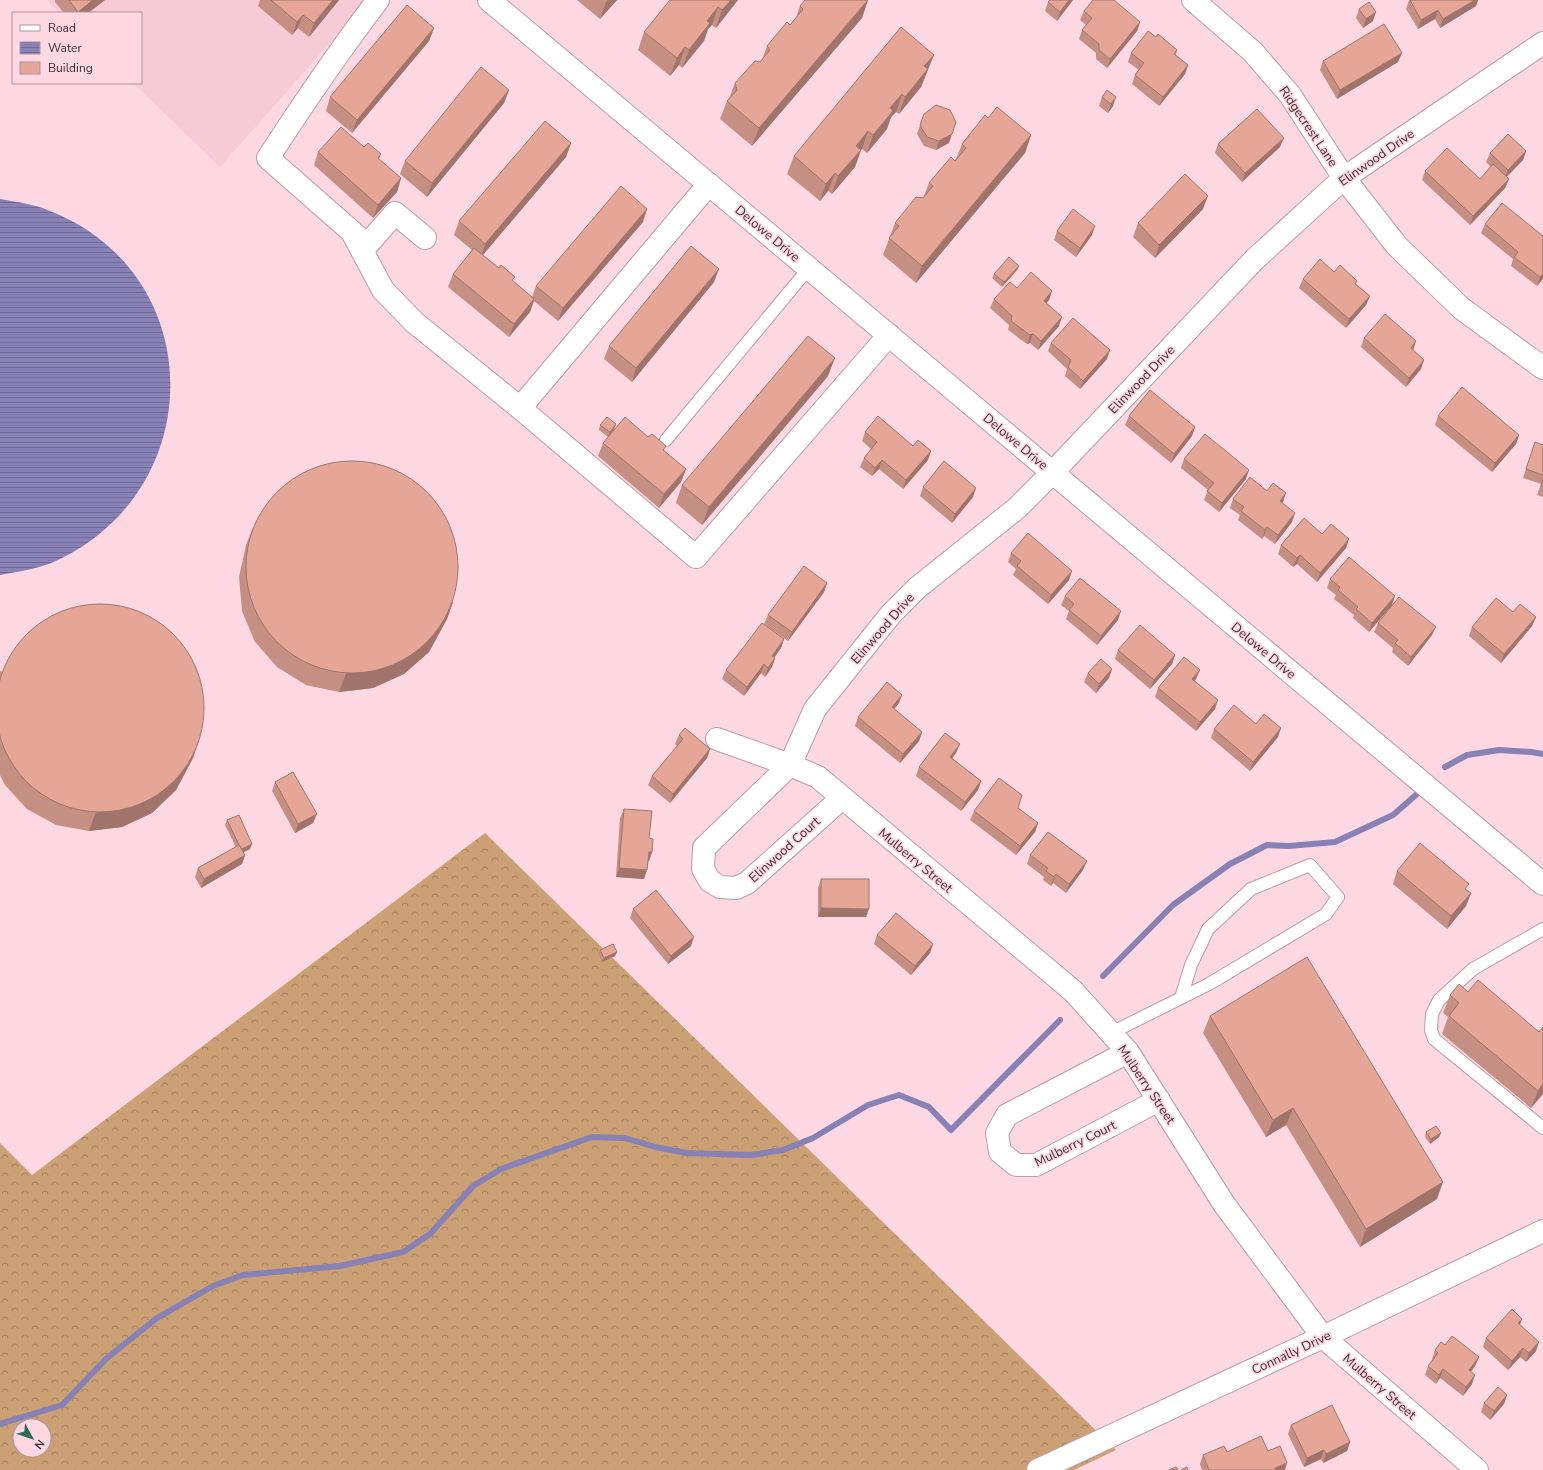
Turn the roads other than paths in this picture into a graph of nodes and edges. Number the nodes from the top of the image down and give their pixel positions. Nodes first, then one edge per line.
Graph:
1 (378, 0) edge
2 (489, 0) edge
3 (1193, 0) edge
4 (1543, 43) edge
5 (1344, 178) junction
6 (709, 184) junction
7 (352, 232) junction
8 (425, 238) dead end
9 (809, 268) junction
10 (889, 335) junction
11 (1543, 368) edge
12 (520, 408) junction
13 (666, 440) dead end
14 (1053, 472) junction
15 (717, 739) dead end
16 (790, 765) junction
17 (842, 798) junction
18 (1543, 884) edge
19 (1542, 931) edge
20 (1181, 998) junction
21 (1111, 1033) junction
22 (1128, 1052) junction
23 (1159, 1100) junction
24 (1543, 1128) edge
25 (1543, 1231) edge
26 (1323, 1337) junction
27 (1038, 1470) edge
28 (1477, 1470) edge

1 - 7 street
2 - 6 street, Delowe Drive
3 - 5 street, Ridgecrest Lane
4 - 5 street, Elinwood Drive
5 - 11 street, Ridgecrest Lane
5 - 14 street, Elinwood Drive
6 - 9 street, Delowe Drive
6 - 12 street
7 - 8 street
7 - 12 street
9 - 10 street, Delowe Drive
9 - 13 lane
10 - 12 street
10 - 14 street, Delowe Drive
14 - 16 street, Elinwood Drive
14 - 18 street, Delowe Drive
15 - 16 street, Mulberry Street
16 - 17 street, Mulberry Street
16 - 17 street, Elinwood Court
17 - 21 street, Mulberry Street
19 - 24 lane
20 - 20 lane
20 - 21 lane
21 - 22 street, Mulberry Street
22 - 23 street, Mulberry Street
22 - 23 street, Mulberry Court
23 - 26 street, Mulberry Street
25 - 26 street, Connally Drive
26 - 27 street, Connally Drive
26 - 28 street, Mulberry Street

